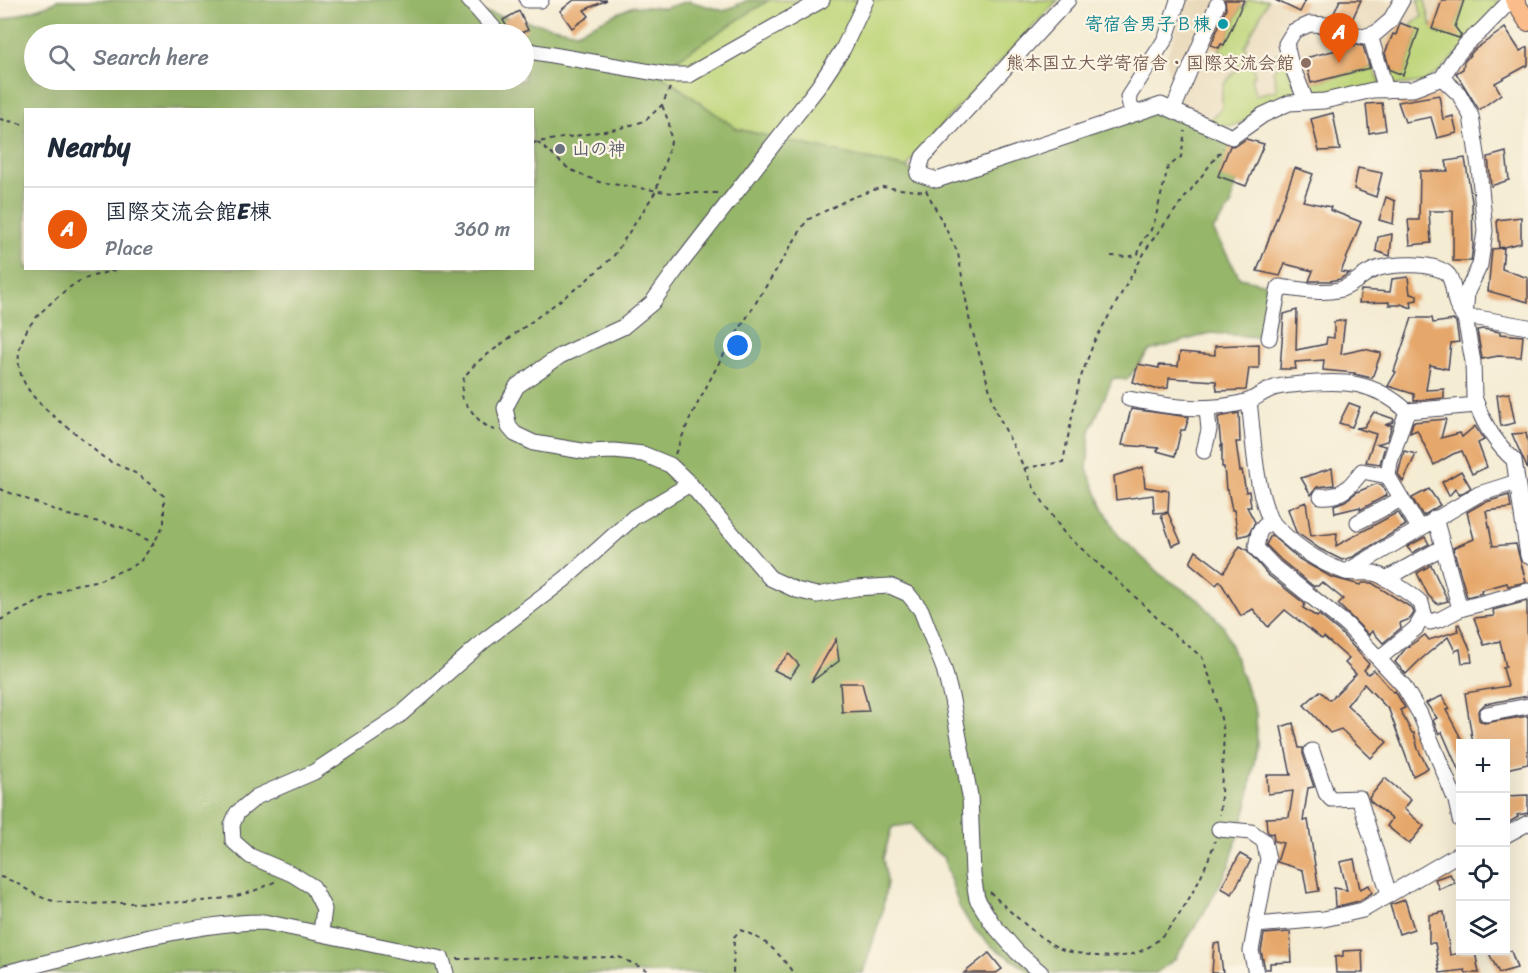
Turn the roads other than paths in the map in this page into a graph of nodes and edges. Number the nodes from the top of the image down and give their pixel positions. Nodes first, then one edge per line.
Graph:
1 (469, 0) edge
2 (527, 0) edge
3 (540, 0) edge
4 (822, 0) edge
5 (866, 0) edge
6 (1068, 0) edge
7 (1178, 0) edge
8 (1402, 0) edge
9 (1512, 0) edge
10 (1217, 5) dead end
11 (1528, 21) edge
12 (490, 24) edge
13 (1370, 35) junction
14 (534, 51) edge
15 (1442, 78) junction
16 (1386, 90) junction
17 (1305, 101) junction
18 (1173, 110) junction
19 (1138, 113) junction
20 (1465, 318) junction
21 (1528, 327) edge
22 (1269, 338) dead end
23 (1129, 399) dead end
24 (1249, 401) junction
25 (1477, 405) junction
26 (1207, 409) junction
27 (1407, 411) junction
28 (1204, 451) dead end
29 (1388, 476) junction
30 (1517, 482) junction
31 (690, 484) junction
32 (1321, 496) dead end
33 (1401, 499) junction
34 (1435, 518) junction
35 (1270, 519) junction
36 (1358, 522) dead end
37 (1419, 528) junction
38 (1443, 547) junction
39 (1528, 556) edge
40 (1346, 572) junction
41 (1386, 579) junction
42 (1528, 591) edge
43 (1460, 609) junction
44 (1424, 614) junction
45 (1376, 656) junction
46 (1528, 706) edge
47 (1487, 714) dead end
48 (1312, 751) dead end
49 (1456, 801) edge
50 (1528, 823) edge
51 (1219, 830) road end
52 (1510, 833) edge
53 (1456, 856) edge
54 (1389, 894) junction
55 (1256, 925) junction
56 (321, 932) junction
57 (444, 966) edge
58 (5, 973) edge
59 (1041, 973) edge
60 (1256, 973) edge

1 - 12 street
2 - 3 street
4 - 14 street
5 - 31 street
6 - 19 street
7 - 19 street
8 - 13 street
9 - 11 main road
9 - 15 street
10 - 18 street
13 - 16 street
13 - 17 street
15 - 16 street
15 - 20 street
16 - 17 street
17 - 18 street
18 - 19 street
20 - 21 street
20 - 22 street
20 - 25 street
23 - 26 street
24 - 26 street
24 - 27 street
24 - 35 street
25 - 27 street
25 - 30 street
26 - 28 street
27 - 29 street
29 - 32 street
29 - 33 street
30 - 34 street
30 - 39 street
31 - 56 street
31 - 59 street
33 - 36 street
33 - 37 street
34 - 37 street
34 - 38 street
35 - 40 street
35 - 45 street
37 - 40 street
38 - 41 street
38 - 43 street
40 - 41 street
41 - 44 street
42 - 43 street
43 - 44 street
44 - 45 street
45 - 49 street
46 - 47 street
48 - 54 street
50 - 52 street
51 - 55 street
53 - 54 street
54 - 55 street
55 - 60 street
56 - 57 street
56 - 58 street

